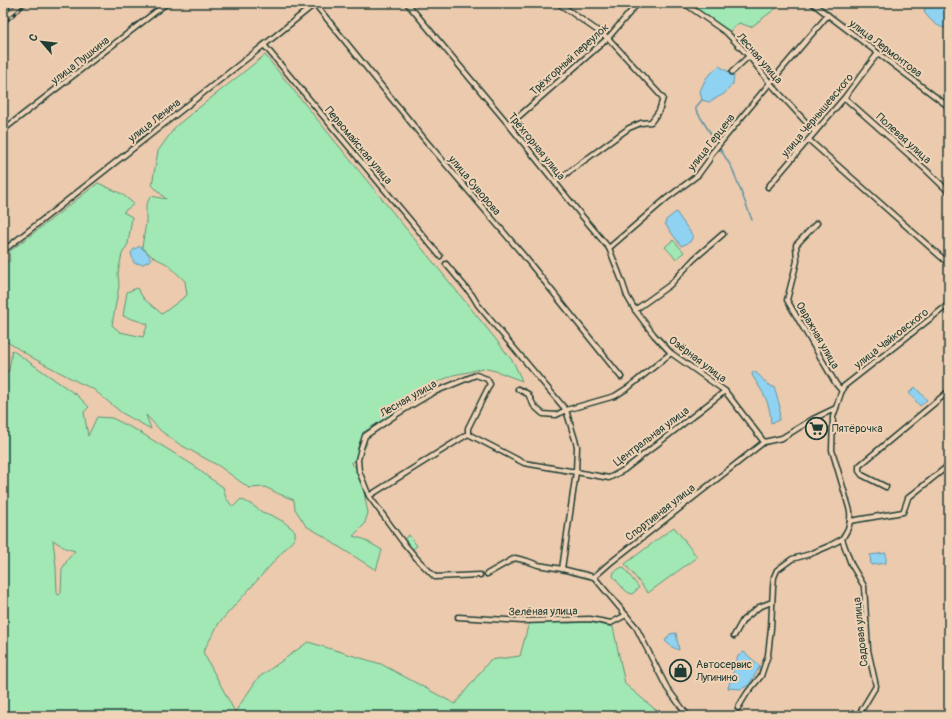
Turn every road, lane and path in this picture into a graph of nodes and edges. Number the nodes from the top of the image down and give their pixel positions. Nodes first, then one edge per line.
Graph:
1 (167, 3) edge
2 (316, 3) edge
3 (407, 3) edge
4 (558, 3) edge
5 (638, 3) edge
6 (684, 3) edge
7 (812, 3) edge
8 (828, 15) junction
9 (608, 38) junction
10 (264, 45) junction
11 (878, 53) junction
12 (749, 56) junction
13 (732, 72) dead end
14 (770, 84) junction
15 (846, 99) dead end
16 (949, 107) edge
17 (510, 125) junction
18 (3, 130) edge
19 (814, 132) junction
20 (809, 140) junction
21 (555, 182) junction
22 (768, 188) dead end
23 (949, 192) edge
24 (816, 223) dead end
25 (723, 234) dead end
26 (609, 248) junction
27 (3, 251) edge
28 (440, 256) dead end
29 (446, 264) dead end
30 (949, 264) edge
31 (949, 304) edge
32 (635, 310) junction
33 (671, 352) junction
34 (621, 377) dead end
35 (518, 389) dead end
36 (725, 391) junction
37 (842, 391) junction
38 (949, 391) edge
39 (836, 408) junction
40 (566, 410) junction
41 (468, 434) junction
42 (764, 442) junction
43 (949, 465) edge
44 (576, 472) junction
45 (886, 487) dead end
46 (369, 496) junction
47 (850, 521) junction
48 (842, 539) junction
49 (562, 568) junction
50 (480, 574) dead end
51 (487, 574) dead end
52 (594, 577) junction
53 (772, 602) junction
54 (626, 615) junction
55 (458, 617) dead end
56 (734, 636) dead end
57 (738, 708) dead end
58 (688, 716) edge
59 (858, 716) edge

1 - 18 street, улица Пушкина
2 - 10 street, улица Ленина
2 - 34 street, улица Суворова
3 - 17 street, Трёхгорная улица
4 - 9 street
5 - 9 street, Трёхгорный переулок
6 - 12 street, Лесная улица
7 - 8 street, улица Лермонтова
8 - 11 street, улица Лермонтова
8 - 14 street, улица Герцена
9 - 17 street, Трёхгорный переулок
9 - 21 street
10 - 27 street, улица Ленина
10 - 28 street, Первомайская улица
11 - 16 street, улица Лермонтова
11 - 19 street, улица Чернышевского
12 - 13 street
12 - 14 street, Лесная улица
14 - 19 street, Лесная улица
14 - 26 street, улица Герцена
15 - 23 street, Полевая улица
17 - 21 street, Трёхгорная улица
19 - 20 street, улица Чернышевского
20 - 22 street, улица Чернышевского
20 - 30 street
21 - 26 street, Трёхгорная улица
24 - 37 street, Овражная улица
25 - 32 street
26 - 32 street, Трёхгорная улица
29 - 40 street
31 - 37 street, улица Чайковского
32 - 33 street, Озёрная улица
33 - 36 street, Озёрная улица
33 - 40 street
35 - 40 street
36 - 42 street, Озёрная улица
36 - 44 street, Центральная улица
37 - 39 street, улица Чайковского
38 - 45 street
39 - 42 street, Спортивная улица
39 - 47 street
40 - 44 street
41 - 44 street, Центральная улица
41 - 46 street
41 - 46 street, Лесная улица
42 - 52 street, Спортивная улица
43 - 47 street
44 - 49 street
46 - 50 street
47 - 48 street
48 - 53 street
48 - 59 street, Садовая улица
49 - 51 street
49 - 52 street
52 - 54 street
53 - 56 street
53 - 57 street
54 - 55 street, Зелёная улица
54 - 58 street

